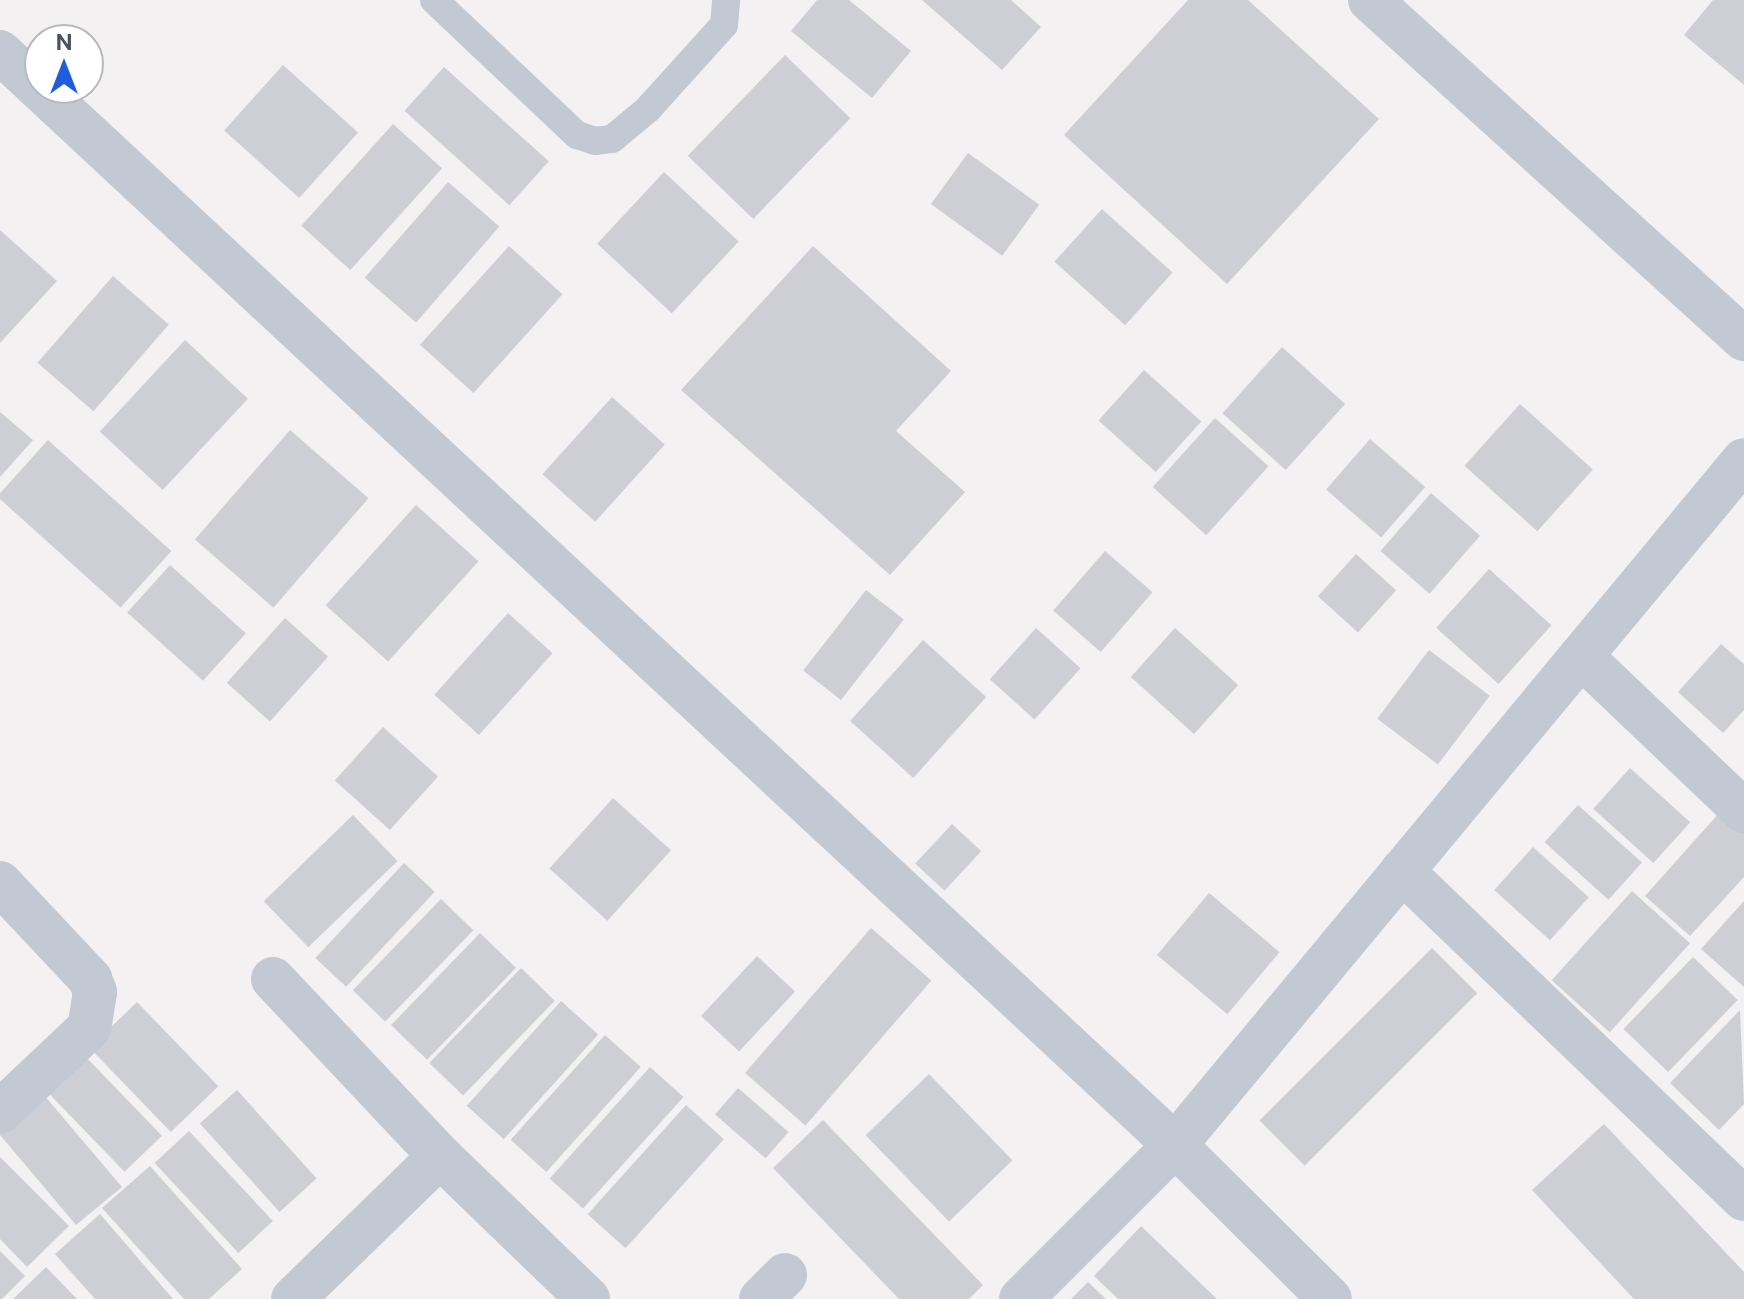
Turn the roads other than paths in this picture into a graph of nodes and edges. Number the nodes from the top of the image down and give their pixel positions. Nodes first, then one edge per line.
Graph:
1 (434, 0) edge
2 (726, 0) edge
3 (1370, 0) edge
4 (0, 52) edge
5 (1744, 339) edge
6 (1741, 471) edge
7 (1581, 656) junction
8 (1744, 811) edge
9 (1402, 871) junction
10 (0, 883) edge
11 (273, 979) dead end
12 (0, 1112) edge
13 (1175, 1145) junction
14 (440, 1156) junction
15 (1744, 1199) edge
16 (293, 1299) edge
17 (588, 1299) edge
18 (1021, 1299) edge
19 (1330, 1299) edge

1 - 2 lane
3 - 5 street
4 - 13 street
6 - 7 street
7 - 8 street
7 - 9 street
9 - 13 street
9 - 15 street
10 - 12 street
11 - 14 street
13 - 18 street
13 - 19 street
14 - 16 street
14 - 17 street

